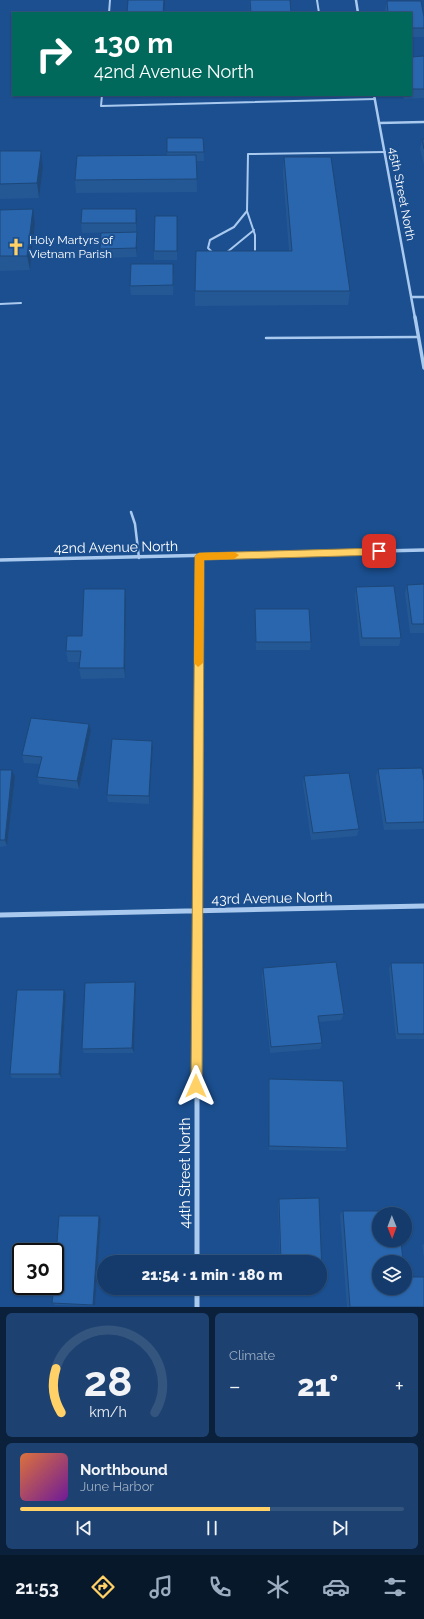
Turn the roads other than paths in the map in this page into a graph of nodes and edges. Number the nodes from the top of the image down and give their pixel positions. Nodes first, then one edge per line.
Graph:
1 (110, 0) edge
2 (317, 0) edge
3 (356, 0) edge
4 (109, 12) edge
5 (319, 12) edge
6 (358, 12) edge
7 (102, 96) edge
8 (330, 96) edge
9 (374, 97) edge
10 (331, 100) junction
11 (379, 122) junction
12 (424, 122) edge
13 (385, 152) junction
14 (247, 211) junction
15 (254, 230) junction
16 (255, 250) edge
17 (224, 254) edge
18 (217, 255) edge
19 (412, 297) junction
20 (424, 297) edge
21 (21, 303) dead end
22 (0, 304) edge
23 (418, 337) junction
24 (266, 338) dead end
25 (424, 368) edge
26 (131, 512) dead end
27 (424, 550) edge
28 (199, 556) junction
29 (139, 558) junction
30 (0, 560) edge
31 (424, 906) edge
32 (196, 910) junction
33 (0, 915) edge
34 (197, 1255) edge
35 (197, 1295) edge
36 (197, 1307) edge

1 - 4 lane
2 - 5 lane
3 - 6 street
7 - 10 lane
8 - 10 lane
9 - 10 lane
9 - 11 street, 45th Street North
11 - 12 street
11 - 13 street, 45th Street North
13 - 14 lane
13 - 19 street, 45th Street North
14 - 15 lane
14 - 18 lane
15 - 16 lane
15 - 17 lane
19 - 20 street
19 - 23 street, 45th Street North
21 - 22 lane
23 - 24 lane
23 - 25 street, 45th Street North
26 - 29 lane
27 - 28 street, 42nd Avenue North
28 - 29 street, 42nd Avenue North
28 - 32 street, 44th Street North
29 - 30 street, 42nd Avenue North
31 - 32 street, 43rd Avenue North
32 - 33 street, 43rd Avenue North
32 - 34 street, 44th Street North
35 - 36 street

